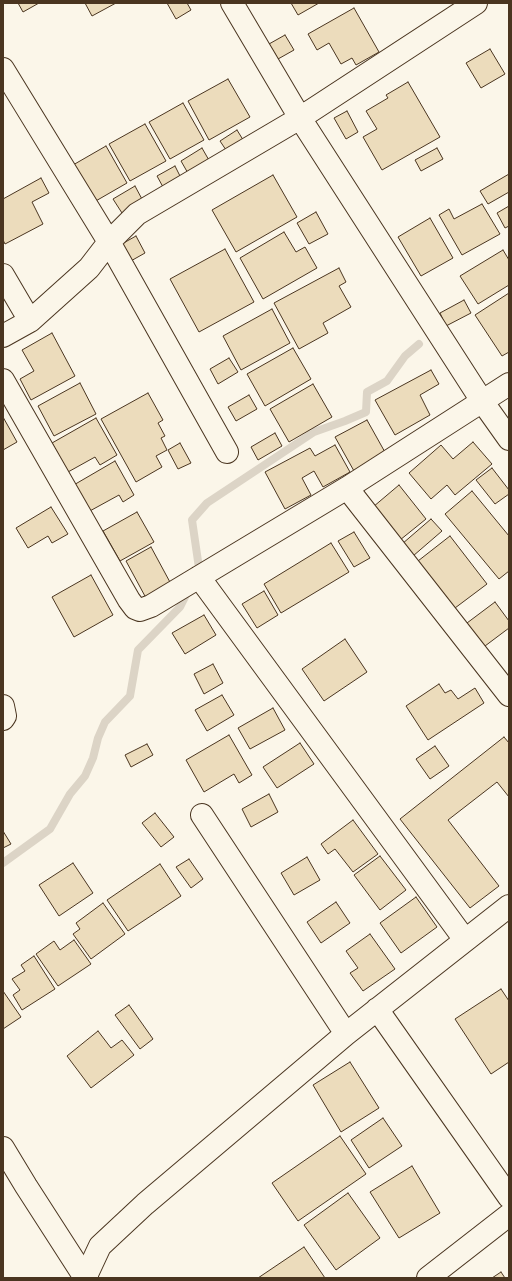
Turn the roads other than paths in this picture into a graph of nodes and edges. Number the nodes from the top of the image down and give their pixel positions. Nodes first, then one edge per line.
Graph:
1 (232, 3) edge
2 (476, 3) edge
3 (3, 68) edge
4 (300, 118) junction
5 (109, 242) junction
6 (3, 275) edge
7 (30, 321) junction
8 (3, 336) edge
9 (3, 380) edge
10 (509, 384) edge
11 (482, 401) junction
12 (509, 439) edge
13 (228, 452) dead end
14 (347, 488) junction
15 (199, 577) junction
16 (509, 695) edge
17 (3, 706) edge
18 (3, 719) edge
19 (202, 815) dead end
20 (509, 906) edge
21 (464, 940) junction
22 (377, 1009) junction
23 (346, 1034) junction
24 (3, 1148) edge
25 (509, 1197) edge
26 (509, 1215) edge
27 (83, 1276) edge
28 (428, 1278) edge

1 - 4 street
2 - 4 street
3 - 5 street
4 - 5 street
4 - 11 street
5 - 7 street
5 - 13 street
6 - 7 street
7 - 8 street
9 - 15 street
10 - 11 street
11 - 12 street
11 - 14 street
14 - 15 street
14 - 16 street
15 - 21 street
17 - 18 street
19 - 23 street
20 - 21 street
21 - 22 street
22 - 23 street
22 - 25 street
23 - 27 street
24 - 27 street
26 - 28 street

